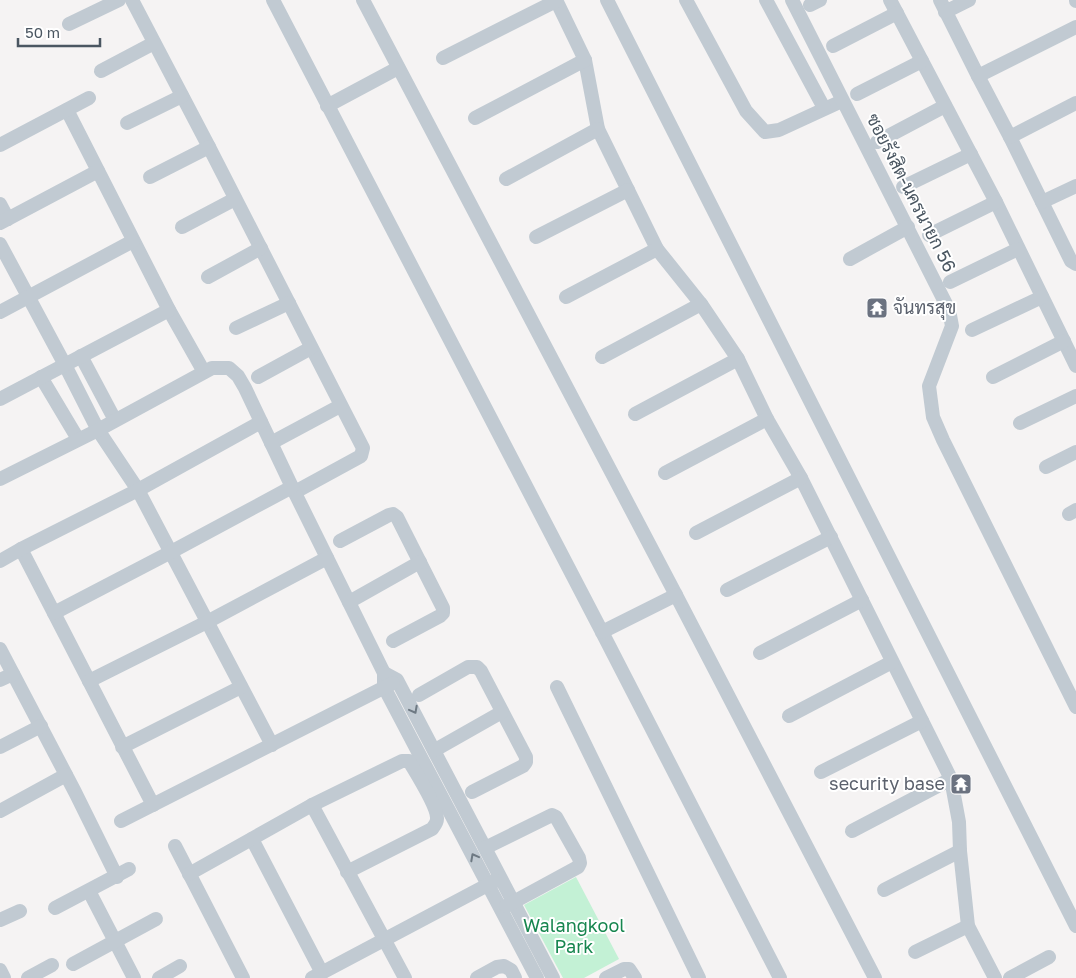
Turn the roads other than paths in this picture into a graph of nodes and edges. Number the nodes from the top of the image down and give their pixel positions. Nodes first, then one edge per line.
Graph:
1 (119, 0) edge
2 (132, 0) edge
3 (273, 0) edge
4 (363, 0) edge
5 (556, 0) edge
6 (607, 0) edge
7 (686, 0) edge
8 (766, 0) edge
9 (792, 0) edge
10 (890, 0) edge
11 (969, 0) edge
12 (943, 6) edge
13 (897, 13) junction
14 (69, 24) dead end
15 (1076, 27) edge
16 (154, 43) junction
17 (832, 46) dead end
18 (443, 58) dead end
19 (585, 60) junction
20 (922, 61) junction
21 (398, 68) junction
22 (102, 71) dead end
23 (978, 76) junction
24 (856, 94) dead end
25 (182, 96) junction
26 (89, 98) dead end
27 (842, 101) junction
28 (1076, 103) edge
29 (327, 106) junction
30 (945, 106) junction
31 (824, 108) junction
32 (67, 110) junction
33 (474, 118) dead end
34 (127, 123) dead end
35 (598, 129) junction
36 (1010, 136) junction
37 (877, 142) dead end
38 (0, 145) edge
39 (209, 147) junction
40 (971, 154) junction
41 (98, 171) junction
42 (150, 177) dead end
43 (506, 179) dead end
44 (1076, 186) edge
45 (904, 187) dead end
46 (628, 190) junction
47 (235, 198) junction
48 (996, 202) junction
49 (1042, 202) junction
50 (0, 204) edge
51 (4, 221) edge
52 (182, 227) dead end
53 (908, 227) junction
54 (929, 235) dead end
55 (536, 237) dead end
56 (133, 241) junction
57 (0, 244) edge
58 (261, 248) junction
59 (657, 249) junction
60 (1018, 249) junction
61 (850, 259) dead end
62 (1076, 264) edge
63 (208, 277) dead end
64 (950, 282) dead end
65 (1042, 296) junction
66 (566, 297) dead end
67 (28, 298) junction
68 (289, 303) junction
69 (701, 304) junction
70 (169, 310) junction
71 (0, 312) edge
72 (236, 328) dead end
73 (972, 330) dead end
74 (1064, 341) junction
75 (311, 348) junction
76 (81, 356) junction
77 (602, 356) dead end
78 (738, 359) junction
79 (65, 365) junction
80 (1076, 366) edge
81 (204, 372) junction
82 (41, 377) junction
83 (258, 377) dead end
84 (993, 377) dead end
85 (1076, 396) edge
86 (0, 399) edge
87 (340, 406) junction
88 (635, 414) dead end
89 (767, 419) junction
90 (115, 420) junction
91 (261, 422) junction
92 (1020, 423) dead end
93 (98, 430) junction
94 (78, 440) junction
95 (272, 443) junction
96 (1076, 452) edge
97 (1046, 467) dead end
98 (665, 473) dead end
99 (801, 478) junction
100 (0, 479) edge
101 (138, 490) junction
102 (293, 490) junction
103 (696, 533) dead end
104 (831, 537) junction
105 (340, 541) dead end
106 (21, 549) junction
107 (171, 552) junction
108 (327, 558) junction
109 (0, 561) edge
110 (420, 562) junction
111 (727, 590) dead end
112 (676, 594) junction
113 (862, 600) junction
114 (349, 602) junction
115 (54, 613) junction
116 (207, 622) junction
117 (602, 632) junction
118 (393, 641) dead end
119 (0, 649) edge
120 (760, 653) dead end
121 (892, 662) junction
122 (13, 674) junction
123 (0, 680) edge
124 (389, 680) junction
125 (89, 681) junction
126 (241, 687) junction
127 (557, 687) dead end
128 (419, 694) dead end
129 (1076, 707) edge
130 (502, 712) junction
131 (789, 716) dead end
132 (922, 721) junction
133 (41, 726) junction
134 (272, 745) junction
135 (0, 747) edge
136 (122, 747) junction
137 (435, 750) junction
138 (821, 772) dead end
139 (66, 775) junction
140 (951, 780) junction
141 (472, 792) dead end
142 (153, 805) junction
143 (312, 805) junction
144 (0, 811) edge
145 (122, 821) dead end
146 (852, 831) dead end
147 (252, 838) junction
148 (174, 846) dead end
149 (485, 848) junction
150 (960, 851) junction
151 (348, 872) junction
152 (189, 874) junction
153 (494, 881) junction
154 (884, 890) dead end
155 (89, 891) junction
156 (507, 905) junction
157 (54, 908) dead end
158 (20, 911) dead end
159 (156, 919) dead end
160 (0, 920) edge
161 (968, 926) junction
162 (1076, 926) edge
163 (384, 940) junction
164 (115, 941) junction
165 (915, 952) dead end
166 (1049, 957) dead end
167 (73, 964) dead end
168 (52, 965) dead end
169 (180, 966) dead end
170 (0, 970) edge
171 (317, 975) edge
172 (4, 978) edge
173 (28, 978) edge
174 (134, 978) edge
175 (159, 978) edge
176 (243, 978) edge
177 (405, 978) edge
178 (478, 978) edge
179 (515, 978) edge
180 (537, 978) edge
181 (553, 978) edge
182 (606, 978) edge
183 (635, 978) edge
184 (699, 978) edge
185 (780, 978) edge
186 (875, 978) edge
187 (994, 978) edge
188 (1010, 978) edge

1 - 14 street
2 - 16 street
3 - 29 street
4 - 21 street
5 - 18 street
5 - 19 street
6 - 162 street
7 - 31 street
8 - 31 street
9 - 27 street, ซอยรังสิต-นครนายก 56
10 - 13 street
11 - 12 street
12 - 23 street
13 - 17 street
13 - 20 street
15 - 23 street
16 - 22 street
16 - 25 street
19 - 33 street
19 - 35 street
20 - 24 street
20 - 30 street
21 - 29 street
21 - 112 street
23 - 36 street
25 - 34 street
25 - 39 street
26 - 32 street
27 - 31 street
27 - 53 street, ซอยรังสิต-นครนายก 56
28 - 36 street
29 - 117 street
30 - 37 street
30 - 40 street
32 - 38 street
32 - 41 street
35 - 43 street
35 - 46 street
36 - 49 street
39 - 42 street
39 - 47 street
40 - 45 street
40 - 48 street
41 - 51 street
41 - 56 street
44 - 49 street
46 - 55 street
46 - 59 street
47 - 52 street
47 - 58 street
48 - 54 street
48 - 60 street
49 - 62 street
50 - 51 street
53 - 61 street
53 - 129 street, ซอยรังสิต-นครนายก 56
56 - 67 street
56 - 70 street
57 - 67 street
58 - 63 street
58 - 68 street
59 - 66 street
59 - 69 street
60 - 64 street
60 - 65 street
65 - 73 street
65 - 74 street
67 - 71 street
67 - 79 street
68 - 72 street
68 - 75 street
69 - 77 street
69 - 78 street
70 - 76 street
70 - 81 street
74 - 80 street
74 - 84 street
75 - 83 street
75 - 87 street
76 - 79 street
76 - 90 street
78 - 88 street
78 - 89 street
79 - 82 street
79 - 93 street
81 - 90 street
81 - 91 street
82 - 86 street
82 - 94 street
85 - 92 street
87 - 95 street
87 - 102 street
89 - 98 street
89 - 99 street
90 - 93 street
91 - 95 street
91 - 101 street
93 - 94 street
93 - 101 street
94 - 100 street
95 - 102 street
96 - 97 street
99 - 103 street
99 - 104 street
101 - 106 street
101 - 107 street
102 - 107 street
102 - 108 street
104 - 111 street
104 - 113 street
105 - 110 street
106 - 109 street
106 - 115 street
107 - 115 street
107 - 116 street
108 - 114 street
108 - 116 street
110 - 114 street
110 - 118 street
112 - 117 street
112 - 186 street
113 - 120 street
113 - 121 street
114 - 124 street
115 - 125 street
116 - 125 street
116 - 126 street
117 - 185 street
119 - 122 street
121 - 131 street
121 - 132 street
122 - 123 street
122 - 133 street
124 - 134 street
124 -> 137 street
153 -> 124 street
125 - 136 street
126 - 134 street
126 - 136 street
127 - 184 street
128 - 130 street
130 - 137 street
130 - 141 street
132 - 138 street
132 - 140 street
133 - 135 street
133 - 139 street
134 - 142 street
136 - 142 street
137 - 149 street
139 - 144 street
139 - 155 street
140 - 146 street
140 - 150 street
142 - 145 street
143 - 147 street
143 - 151 street
143 - 151 street
147 - 152 street
147 - 171 street
148 - 152 street
149 - 153 street
149 - 156 street
150 - 154 street
150 - 161 street
151 - 163 street
152 - 176 street
153 - 156 street
153 - 163 street
155 - 157 street
155 - 164 street
156 - 180 street
156 - 181 street
158 - 160 street
159 - 164 street
161 - 165 street
161 - 187 street
163 - 171 street
163 - 177 street
164 - 167 street
164 - 174 street
166 - 188 street
168 - 173 street
169 - 175 street
170 - 172 street
178 - 179 street
182 - 183 street

